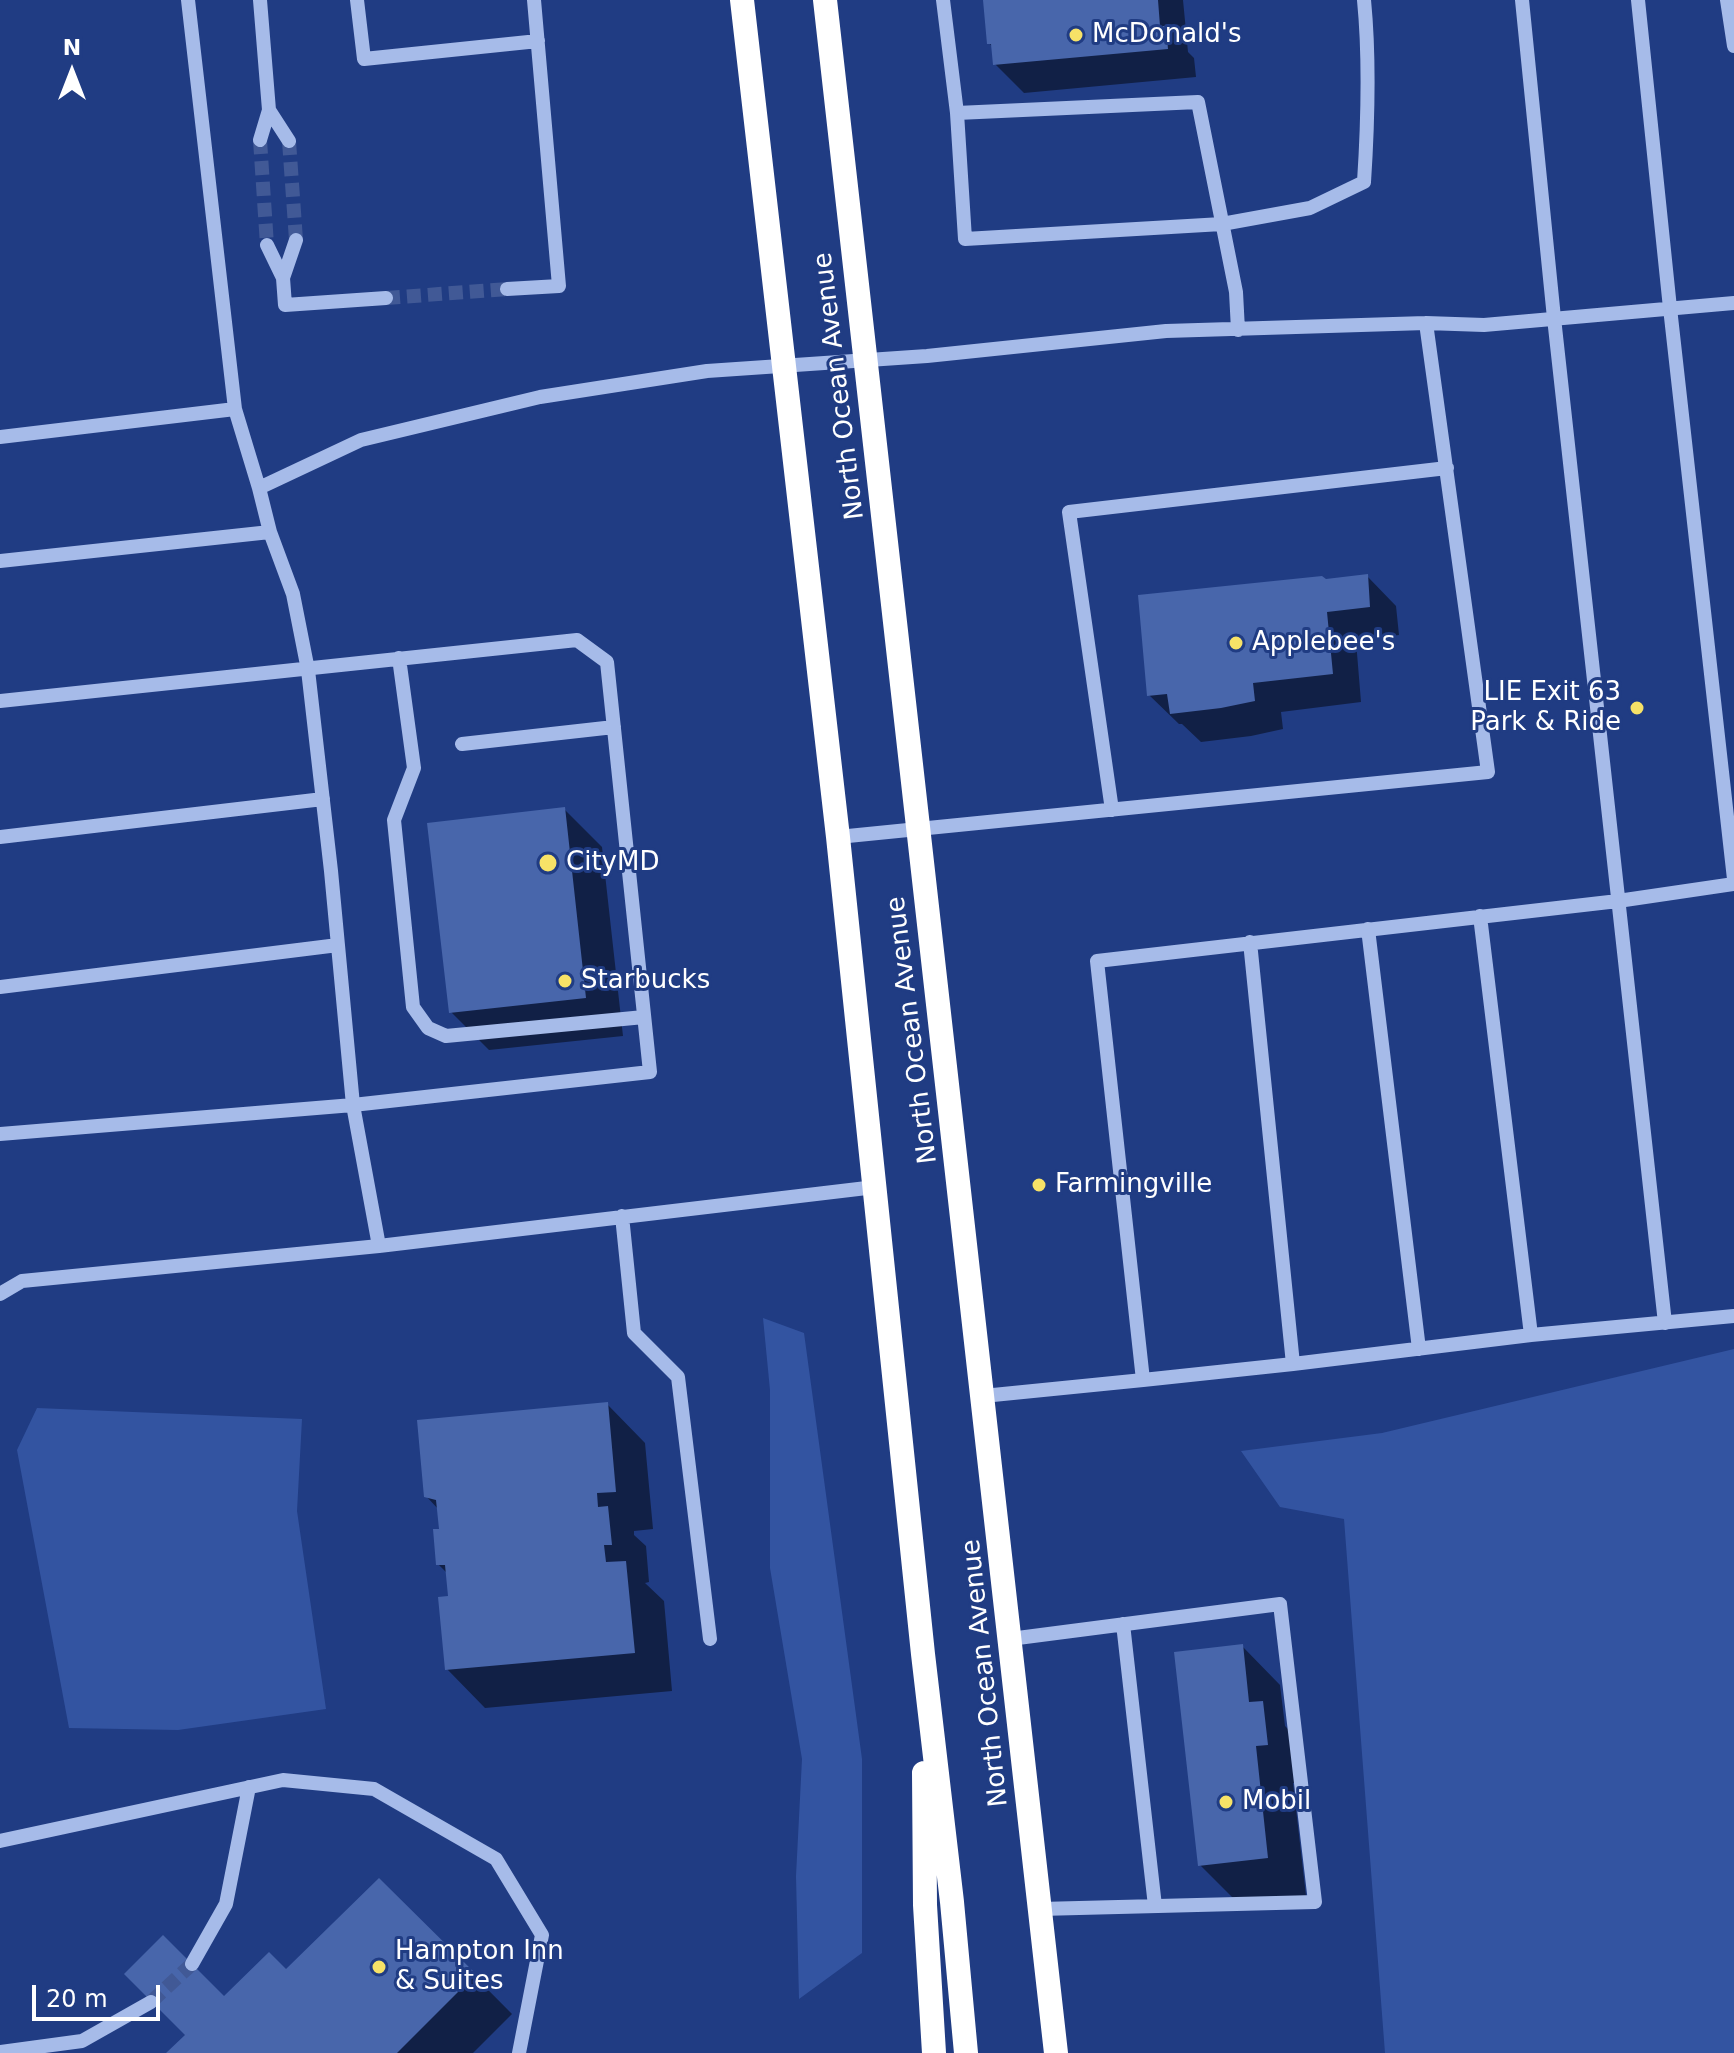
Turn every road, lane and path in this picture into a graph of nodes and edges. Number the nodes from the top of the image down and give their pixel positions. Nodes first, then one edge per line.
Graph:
1 (188, 0) edge
2 (260, 0) edge
3 (357, 0) edge
4 (534, 0) edge
5 (742, 0) edge
6 (825, 0) edge
7 (943, 0) edge
8 (1364, 0) edge
9 (1522, 0) edge
10 (1638, 0) edge
11 (1727, 0) edge
12 (538, 41) junction
13 (1734, 46) edge
14 (269, 110) junction
15 (957, 113) junction
16 (260, 140) tunnel mouth
17 (289, 141) tunnel mouth
18 (1222, 224) junction
19 (296, 240) tunnel mouth
20 (267, 245) tunnel mouth
21 (283, 278) junction
22 (507, 289) tunnel mouth
23 (386, 298) tunnel mouth
24 (1734, 303) edge
25 (1670, 308) junction
26 (1554, 318) junction
27 (1426, 323) junction
28 (1238, 330) junction
29 (866, 361) junction
30 (784, 366) junction
31 (235, 409) junction
32 (0, 437) edge
33 (1447, 468) junction
34 (259, 488) junction
35 (270, 532) junction
36 (0, 561) edge
37 (399, 658) junction
38 (308, 670) junction
39 (0, 701) edge
40 (614, 727) junction
41 (462, 744) dead end
42 (323, 799) junction
43 (1112, 810) junction
44 (918, 830) junction
45 (0, 837) edge
46 (838, 837) junction
47 (1734, 881) edge
48 (1618, 901) junction
49 (1480, 916) junction
50 (1368, 929) junction
51 (1250, 942) junction
52 (338, 945) junction
53 (0, 987) edge
54 (644, 1017) junction
55 (353, 1105) junction
56 (0, 1134) edge
57 (875, 1187) junction
58 (622, 1216) junction
59 (379, 1246) junction
60 (0, 1294) edge
61 (1734, 1316) edge
62 (1665, 1323) junction
63 (1531, 1335) junction
64 (1419, 1349) junction
65 (1293, 1364) junction
66 (1143, 1380) junction
67 (983, 1396) junction
68 (1123, 1624) junction
69 (710, 1639) dead end
70 (1010, 1639) junction
71 (923, 1654) junction
72 (249, 1787) junction
73 (0, 1841) edge
74 (1155, 1906) junction
75 (1040, 1909) junction
76 (192, 1964) tunnel mouth
77 (151, 2002) tunnel mouth
78 (0, 2052) edge
79 (519, 2053) edge
80 (934, 2053) edge
81 (966, 2053) edge
82 (1056, 2053) edge

1 - 31 lane
2 - 14 lane
3 - 12 lane
4 - 12 lane
5 - 30 highway, North Ocean Avenue
6 - 29 highway, North Ocean Avenue
7 - 15 lane
8 - 18 lane
9 - 26 lane
10 - 25 lane
11 - 13 lane
12 - 22 lane
14 - 16 lane
14 - 17 lane
15 - 18 lane
15 - 18 lane
18 - 28 lane
19 - 21 lane
20 - 21 lane
21 - 23 lane
24 - 25 lane
25 - 26 lane
25 - 47 lane
26 - 27 lane
26 - 48 lane
27 - 28 lane
27 - 33 lane
28 - 29 lane
29 - 30 lane
29 - 44 highway, North Ocean Avenue
30 - 34 lane
30 - 46 highway, North Ocean Avenue
31 - 32 lane
31 - 34 lane
33 - 43 lane
33 - 43 lane
34 - 35 lane
35 - 36 lane
35 - 38 lane
37 - 38 lane
37 - 40 lane
37 - 54 lane
38 - 39 lane
38 - 42 lane
40 - 41 lane
40 - 54 lane
42 - 45 lane
42 - 52 lane
43 - 44 lane
44 - 46 lane
44 - 67 highway, North Ocean Avenue
46 - 57 highway, North Ocean Avenue
47 - 48 lane
48 - 49 lane
48 - 62 lane
49 - 50 lane
49 - 63 lane
50 - 51 lane
50 - 64 lane
51 - 65 lane
51 - 66 lane
52 - 53 lane
52 - 55 lane
54 - 55 lane
55 - 56 lane
55 - 59 lane
57 - 58 lane
57 - 71 highway, North Ocean Avenue
58 - 59 lane
58 - 69 lane
59 - 60 lane
61 - 62 lane
62 - 63 lane
63 - 64 lane
64 - 65 lane
65 - 66 lane
66 - 67 lane
67 - 70 highway, North Ocean Avenue
68 - 70 lane
68 - 74 lane
68 - 74 lane
70 - 75 highway, North Ocean Avenue
71 - 80 highway
71 - 81 highway, North Ocean Avenue
72 - 73 lane
72 - 76 lane
72 - 79 lane
74 - 75 lane
75 - 82 highway, North Ocean Avenue
77 - 78 lane

